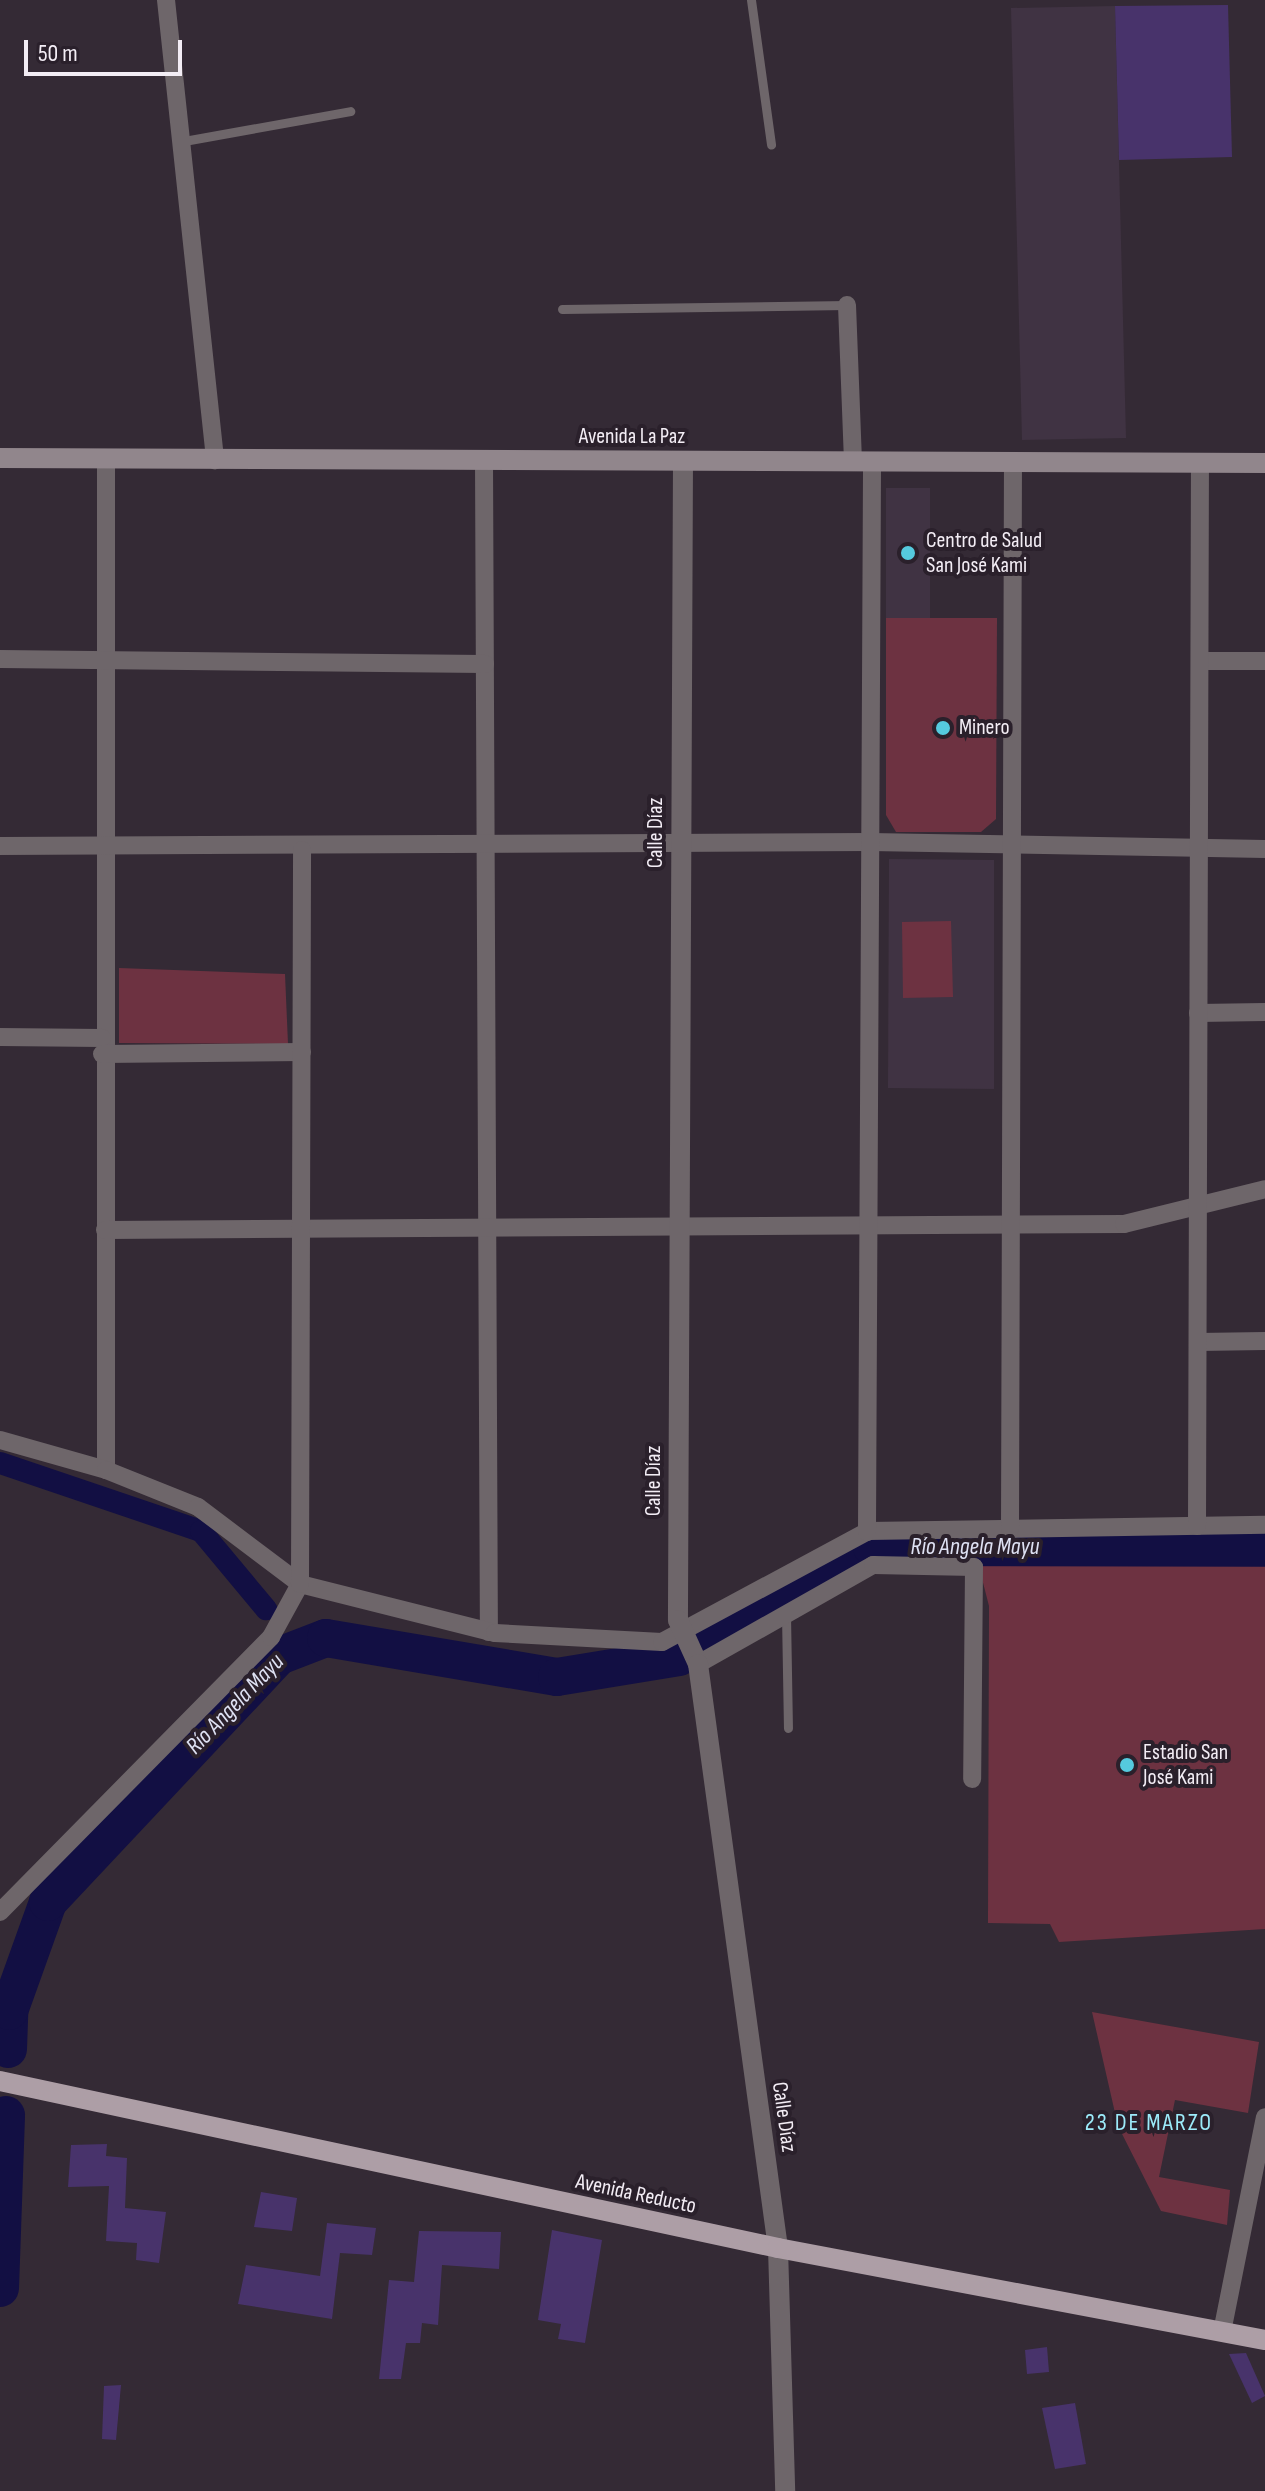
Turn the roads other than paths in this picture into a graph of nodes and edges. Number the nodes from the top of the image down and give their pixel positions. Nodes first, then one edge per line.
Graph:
1 (166, 0) edge
2 (751, 0) edge
3 (350, 111) dead end
4 (184, 141) junction
5 (771, 145) dead end
6 (847, 305) joint
7 (562, 309) dead end
8 (0, 458) edge
9 (106, 460) junction
10 (215, 460) junction
11 (484, 461) junction
12 (683, 461) junction
13 (862, 462) junction
14 (1013, 462) junction
15 (1265, 463) edge
16 (1200, 464) junction
17 (0, 659) edge
18 (106, 660) junction
19 (1200, 661) junction
20 (1265, 661) edge
21 (485, 664) junction
22 (870, 842) junction
23 (1012, 845) junction
24 (0, 846) edge
25 (680, 846) junction
26 (105, 848) junction
27 (486, 848) junction
28 (1199, 849) junction
29 (1265, 849) edge
30 (302, 850) junction
31 (1265, 1012) edge
32 (1198, 1013) junction
33 (0, 1037) edge
34 (102, 1046) junction
35 (302, 1052) junction
36 (1265, 1189) edge
37 (1198, 1206) junction
38 (1011, 1227) junction
39 (868, 1228) junction
40 (301, 1229) junction
41 (487, 1229) junction
42 (105, 1230) junction
43 (679, 1230) junction
44 (1265, 1341) edge
45 (1198, 1342) junction
46 (0, 1440) edge
47 (106, 1470) junction
48 (1265, 1525) edge
49 (1197, 1526) junction
50 (1010, 1529) junction
51 (867, 1532) junction
52 (300, 1584) junction
53 (786, 1615) junction
54 (489, 1632) junction
55 (687, 1633) junction
56 (698, 1664) junction
57 (788, 1728) dead end
58 (972, 1779) dead end
59 (0, 1912) edge
60 (0, 2081) edge
61 (1265, 2117) edge
62 (1263, 2140) edge
63 (778, 2248) junction
64 (1222, 2332) junction
65 (1265, 2340) edge
66 (785, 2491) edge

1 - 4 street
2 - 5 lane
3 - 4 lane
4 - 10 street
6 - 7 lane
6 - 13 street
8 - 9 main road, Avenida La Paz
9 - 10 main road, Avenida La Paz
9 - 18 street
10 - 11 main road, Avenida La Paz
11 - 12 main road, Avenida La Paz
11 - 21 street
12 - 13 main road, Avenida La Paz
12 - 25 street, Calle Díaz
13 - 14 main road, Avenida La Paz
13 - 22 street
14 - 16 main road, Avenida La Paz
14 - 23 street
15 - 16 main road, Avenida La Paz
16 - 19 street
17 - 18 street
18 - 21 street
18 - 26 street
19 - 20 street
19 - 28 street
21 - 27 street
22 - 23 street
22 - 25 street
22 - 39 street
23 - 28 street
23 - 38 street
24 - 26 street
25 - 27 street
25 - 43 street, Calle Díaz
26 - 30 street
26 - 34 street
27 - 30 street
27 - 41 street
28 - 29 street
28 - 32 street
30 - 35 street
31 - 32 street
32 - 37 street
33 - 34 street
34 - 35 street
34 - 42 street
35 - 40 street
36 - 37 street
37 - 38 street
37 - 45 street
38 - 39 street
38 - 50 street
39 - 43 street
39 - 51 street
40 - 41 street
40 - 42 street
40 - 52 street
41 - 43 street
41 - 54 street
42 - 47 street
43 - 55 street, Calle Díaz
44 - 45 street
45 - 49 street
46 - 47 street
47 - 52 street
48 - 49 street
49 - 50 street
50 - 51 street
51 - 55 street
52 - 54 street
52 - 59 street
53 - 56 street
53 - 57 lane
53 - 58 street
54 - 55 street
55 - 56 street, Calle Díaz
56 - 63 street, Calle Díaz
60 - 63 main road, Avenida Reducto
61 - 62 street
62 - 64 street
63 - 64 main road, Avenida Reducto
63 - 66 street, Calle Díaz
64 - 65 main road, Avenida Reducto

